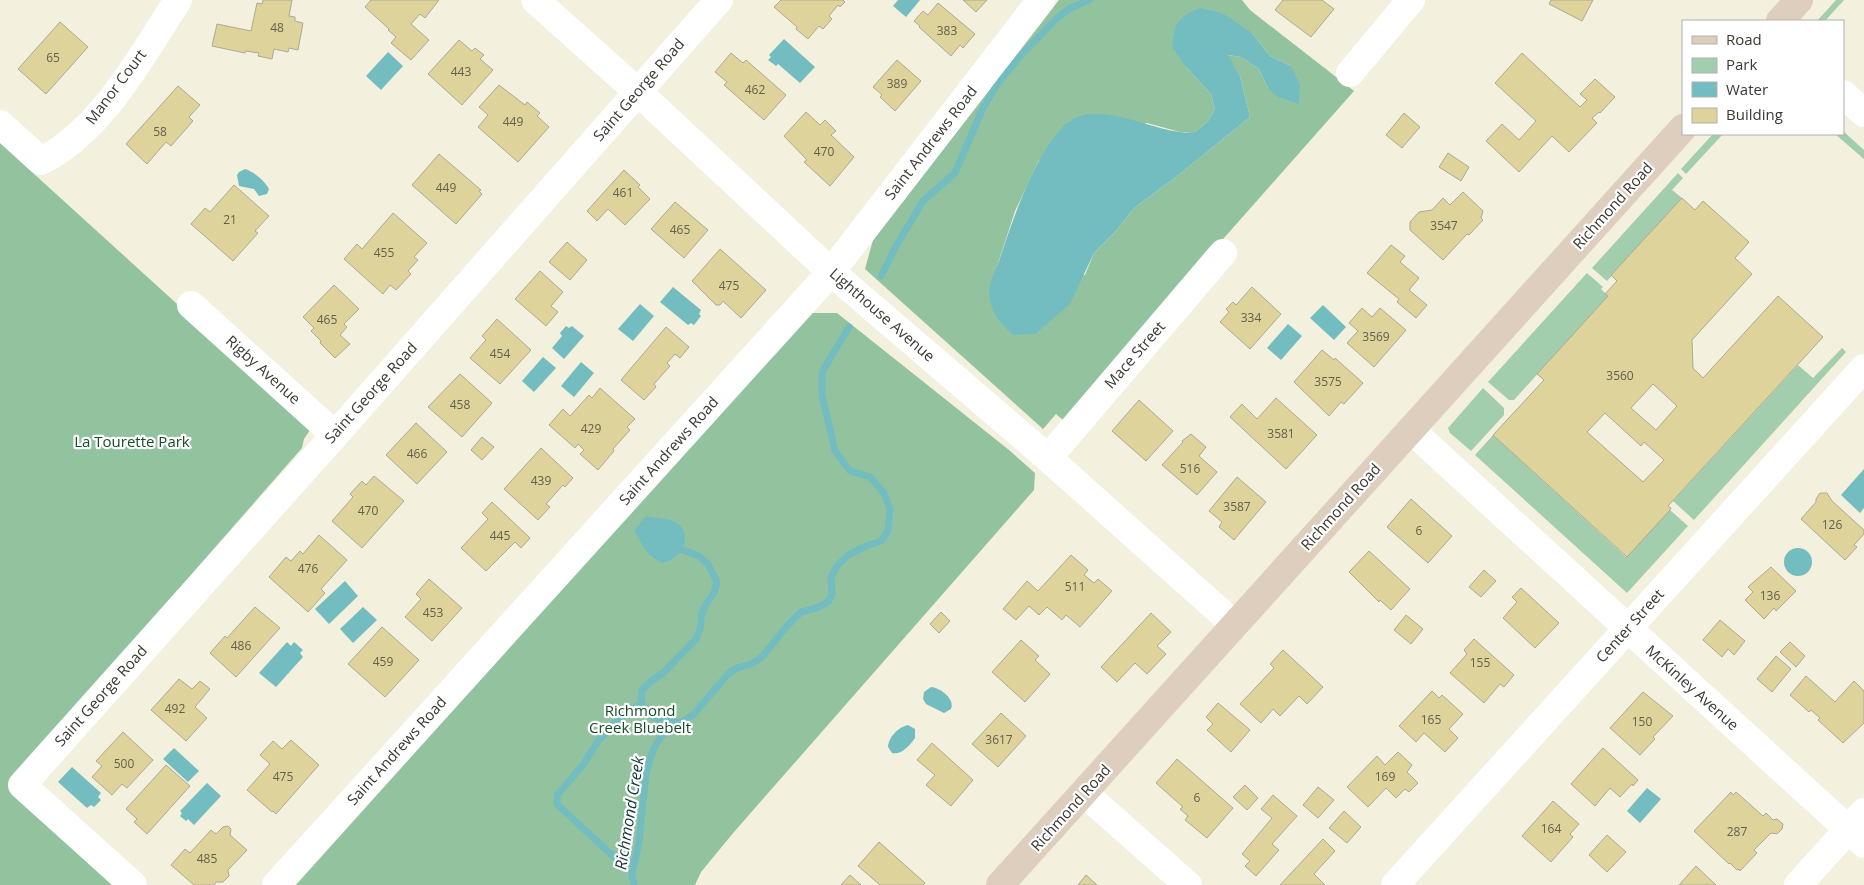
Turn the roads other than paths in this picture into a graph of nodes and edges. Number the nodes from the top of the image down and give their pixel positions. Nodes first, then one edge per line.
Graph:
1 (178, 0) edge
2 (535, 0) edge
3 (719, 0) edge
4 (1041, 0) edge
5 (1411, 0) edge
6 (1799, 0) edge
7 (1781, 20) edge
8 (1350, 73) dead end
9 (638, 92) junction
10 (1844, 95) edge
11 (1864, 113) edge
12 (0, 124) edge
13 (1682, 129) edge
14 (1223, 254) dead end
15 (831, 272) junction
16 (191, 305) dead end
17 (1864, 368) edge
18 (1411, 430) junction
19 (335, 435) junction
20 (1048, 458) junction
21 (1235, 625) junction
22 (1628, 629) junction
23 (1084, 793) junction
24 (1859, 829) edge
25 (133, 885) edge
26 (276, 885) edge
27 (1000, 885) edge
28 (1188, 885) edge
29 (1395, 885) edge
30 (1798, 885) edge

1 - 12 street, Manor Court
2 - 9 street, Lighthouse Avenue
3 - 9 street, Saint George Road
4 - 15 street, Saint Andrews Road
5 - 8 street
6 - 7 street
9 - 15 street, Lighthouse Avenue
9 - 19 street, Saint George Road
10 - 11 street
13 - 18 street, Richmond Road
14 - 20 street, Mace Street
15 - 20 street, Lighthouse Avenue
15 - 26 street, Saint Andrews Road
16 - 19 street, Rigby Avenue
17 - 22 street, Center Street
18 - 21 street, Richmond Road
18 - 22 street, McKinley Avenue
19 - 25 street, Saint George Road
20 - 21 street, Lighthouse Avenue
21 - 23 street, Richmond Road
22 - 24 street, McKinley Avenue
22 - 29 street, Center Street
23 - 27 street, Richmond Road
23 - 28 street
24 - 30 street

